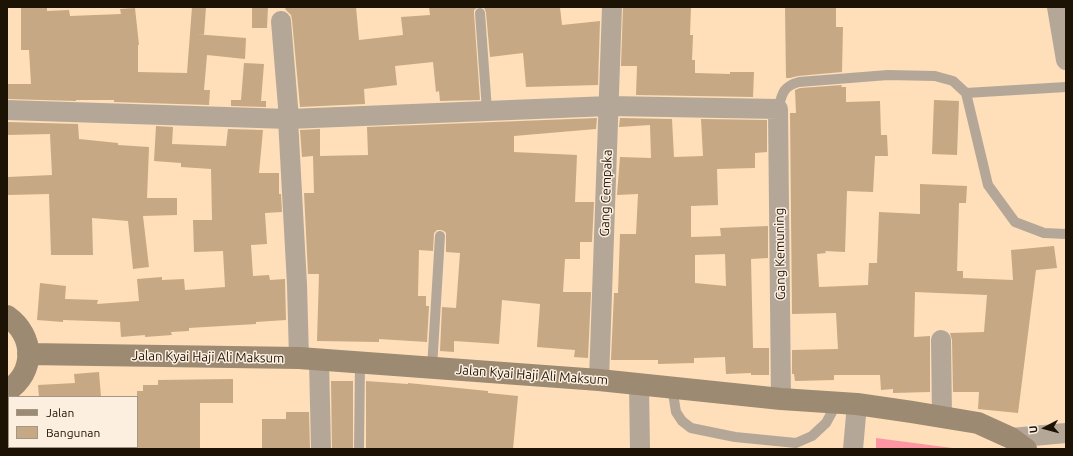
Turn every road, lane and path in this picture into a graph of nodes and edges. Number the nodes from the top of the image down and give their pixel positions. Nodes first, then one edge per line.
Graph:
1 (612, 7) edge
2 (1057, 7) edge
3 (480, 13) dead end
4 (281, 21) dead end
5 (1066, 60) edge
6 (1066, 86) edge
7 (966, 93) junction
8 (609, 106) junction
9 (778, 109) junction
10 (7, 110) edge
11 (487, 110) junction
12 (289, 119) junction
13 (1066, 234) edge
14 (440, 236) dead end
15 (7, 316) edge
16 (941, 340) dead end
17 (28, 354) junction
18 (309, 359) junction
19 (360, 362) junction
20 (432, 368) junction
21 (599, 380) junction
22 (639, 384) junction
23 (672, 387) junction
24 (7, 391) edge
25 (781, 399) junction
26 (847, 404) junction
27 (942, 417) junction
28 (1066, 433) edge
29 (1019, 443) edge
30 (321, 449) edge
31 (359, 449) edge
32 (640, 449) edge
33 (853, 449) edge

1 - 8 street, Gang Cempaka
2 - 5 street
3 - 11 lane
4 - 12 street
6 - 7 lane
7 - 9 lane
7 - 13 lane
8 - 9 street
8 - 11 street
8 - 21 street, Gang Cempaka
9 - 25 street, Gang Kemuning
10 - 12 street
11 - 12 street
12 - 18 street
14 - 20 lane
15 - 17 street
16 - 27 street
17 - 18 street, Jalan Kyai Haji Ali Maksum
17 - 24 street
18 - 19 street, Jalan Kyai Haji Ali Maksum
18 - 30 street
19 - 20 street, Jalan Kyai Haji Ali Maksum
19 - 31 lane
20 - 21 street, Jalan Kyai Haji Ali Maksum
21 - 22 street, Jalan Kyai Haji Ali Maksum
22 - 23 street, Jalan Kyai Haji Ali Maksum
22 - 32 street
23 - 25 street, Jalan Kyai Haji Ali Maksum
23 - 26 lane
25 - 26 street, Jalan Kyai Haji Ali Maksum
26 - 27 street, Jalan Kyai Haji Ali Maksum
26 - 33 street
27 - 29 street, Jalan Kyai Haji Ali Maksum
28 - 29 street

